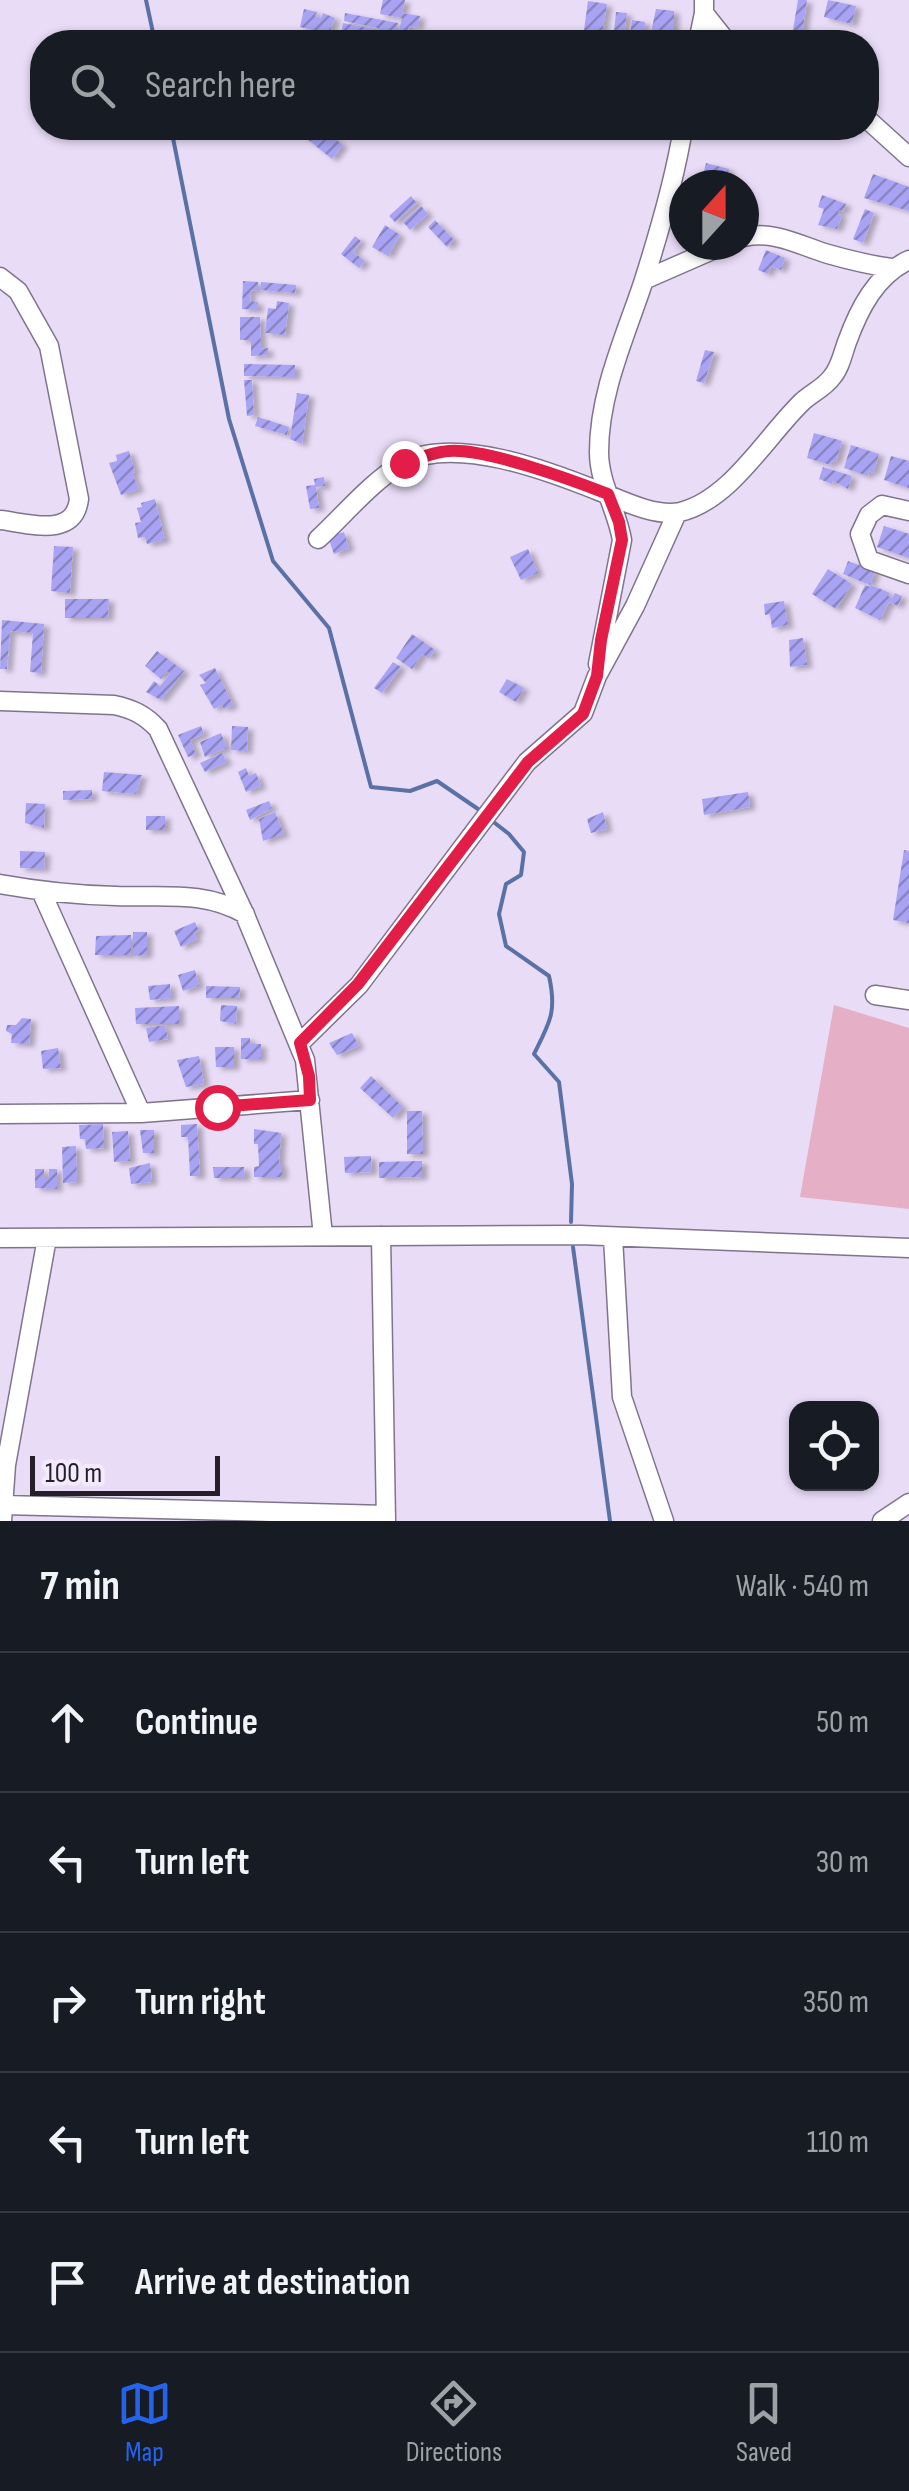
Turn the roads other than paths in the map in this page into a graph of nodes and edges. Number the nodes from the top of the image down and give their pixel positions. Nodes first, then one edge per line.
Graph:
1 (704, 6) edge
2 (719, 30) edge
3 (879, 130) edge
4 (680, 140) edge
5 (909, 157) edge
6 (759, 234) edge
7 (690, 260) edge
8 (909, 260) edge
9 (891, 268) junction
10 (0, 278) edge
11 (644, 280) junction
12 (608, 494) junction
13 (909, 511) edge
14 (677, 513) junction
15 (0, 520) edge
16 (318, 539) dead end
17 (909, 574) edge
18 (597, 676) junction
19 (0, 702) edge
20 (0, 884) edge
21 (41, 892) junction
22 (245, 914) junction
23 (875, 995) dead end
24 (909, 1000) edge
25 (300, 1043) junction
26 (310, 1100) junction
27 (142, 1113) junction
28 (0, 1114) edge
29 (324, 1236) junction
30 (381, 1236) junction
31 (613, 1237) junction
32 (0, 1238) edge
33 (47, 1238) junction
34 (909, 1248) edge
35 (909, 1503) edge
36 (3, 1513) edge
37 (386, 1518) edge
38 (664, 1521) edge
39 (882, 1521) edge

1 - 2 street
3 - 5 street
4 - 11 street
6 - 9 street
7 - 11 street
8 - 9 street
9 - 14 street
10 - 15 street
11 - 12 street
12 - 14 street
12 - 16 street
12 - 18 street
13 - 17 street
14 - 18 street
18 - 25 street
19 - 22 street
20 - 21 street
21 - 22 street
21 - 27 street
22 - 25 street
23 - 24 street
25 - 26 street
26 - 27 street
26 - 29 street
27 - 28 street
29 - 30 street
29 - 33 street
30 - 31 street
30 - 37 street
31 - 34 street
31 - 38 street
32 - 33 street
33 - 36 street
35 - 39 street
36 - 37 street

